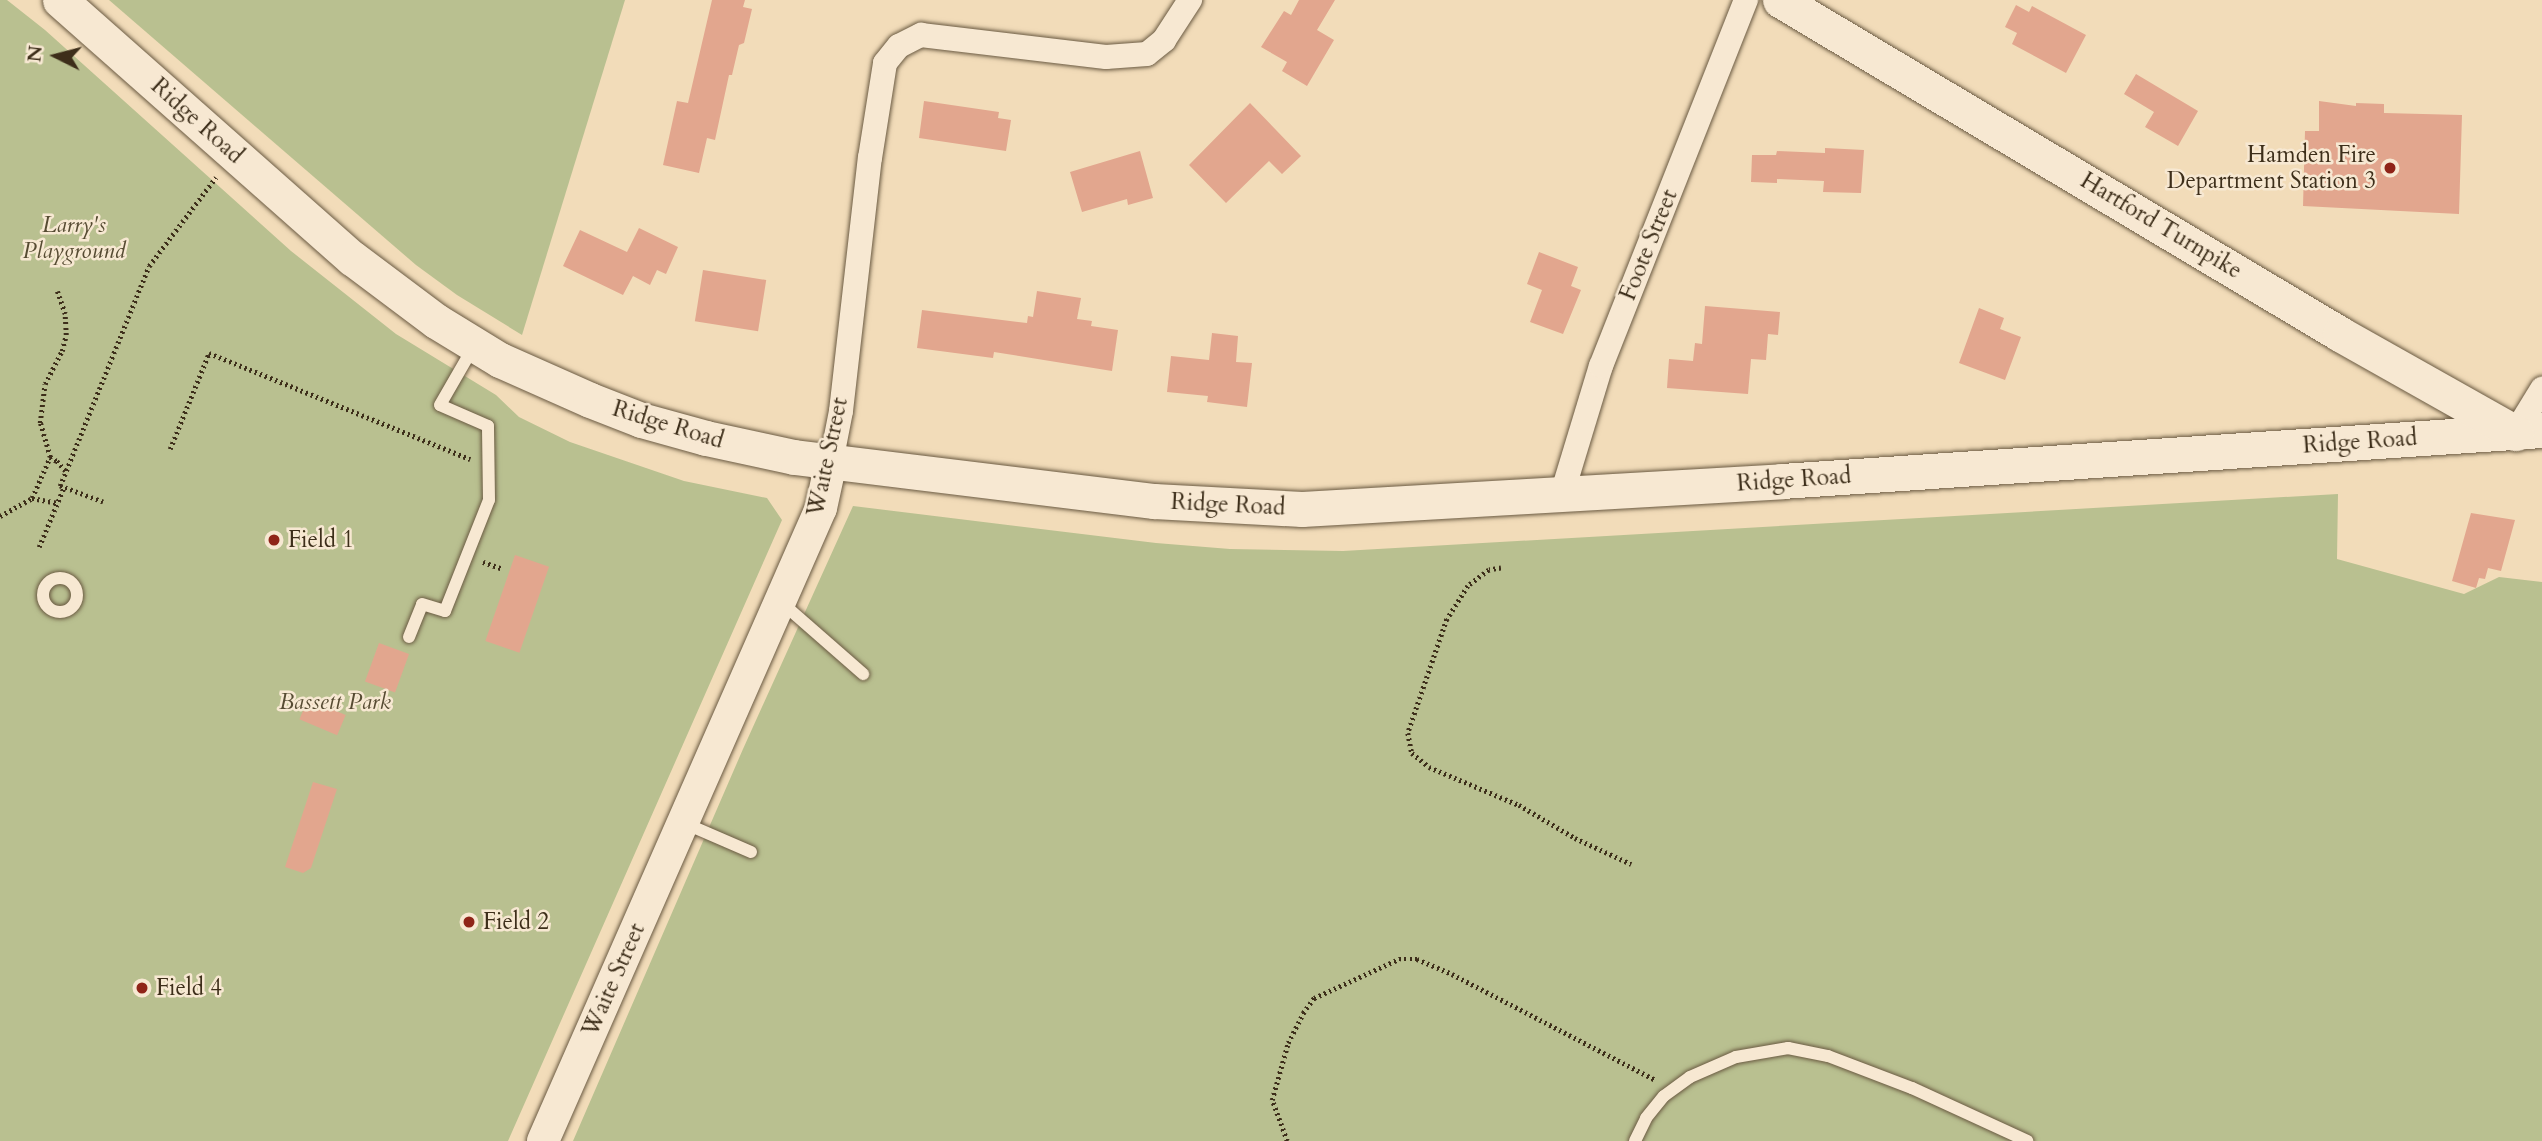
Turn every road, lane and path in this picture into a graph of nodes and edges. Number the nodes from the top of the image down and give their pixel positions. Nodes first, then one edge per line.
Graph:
1 (60, 0) edge
2 (1190, 0) edge
3 (1746, 0) edge
4 (1780, 0) edge
5 (216, 177) dead end
6 (57, 291) dead end
7 (474, 345) junction
8 (2542, 389) edge
9 (2533, 438) edge
10 (170, 449) dead end
11 (50, 457) junction
12 (831, 462) junction
13 (490, 467) junction
14 (67, 472) junction
15 (64, 487) junction
16 (1562, 494) junction
17 (32, 498) junction
18 (103, 502) dead end
19 (57, 503) junction
20 (0, 516) edge
21 (39, 547) dead end
22 (1502, 568) dead end
23 (780, 601) junction
24 (409, 638) dead end
25 (863, 674) dead end
26 (684, 822) junction
27 (751, 852) dead end
28 (1631, 864) dead end
29 (1679, 1084) junction
30 (543, 1141) edge
31 (1287, 1141) edge
32 (1636, 1141) edge
33 (2027, 1141) edge

1 - 7 main road, Ridge Road
2 - 12 street, Waite Street
3 - 16 street, Foote Street
4 - 9 main road, Hartford Turnpike
5 - 14 path
6 - 11 path
7 - 12 main road, Ridge Road
7 - 13 lane
8 - 9 street
9 - 16 main road, Ridge Road
10 - 13 path
11 - 14 path
11 - 17 path
12 - 16 main road, Ridge Road
12 - 23 street, Waite Street
13 - 24 lane
14 - 15 path
15 - 18 path
15 - 19 path
17 - 19 path
17 - 20 path
19 - 21 path
22 - 28 path
23 - 25 lane
23 - 26 street, Waite Street
26 - 27 lane
26 - 30 street, Waite Street
29 - 31 path
29 - 32 lane
29 - 33 lane

